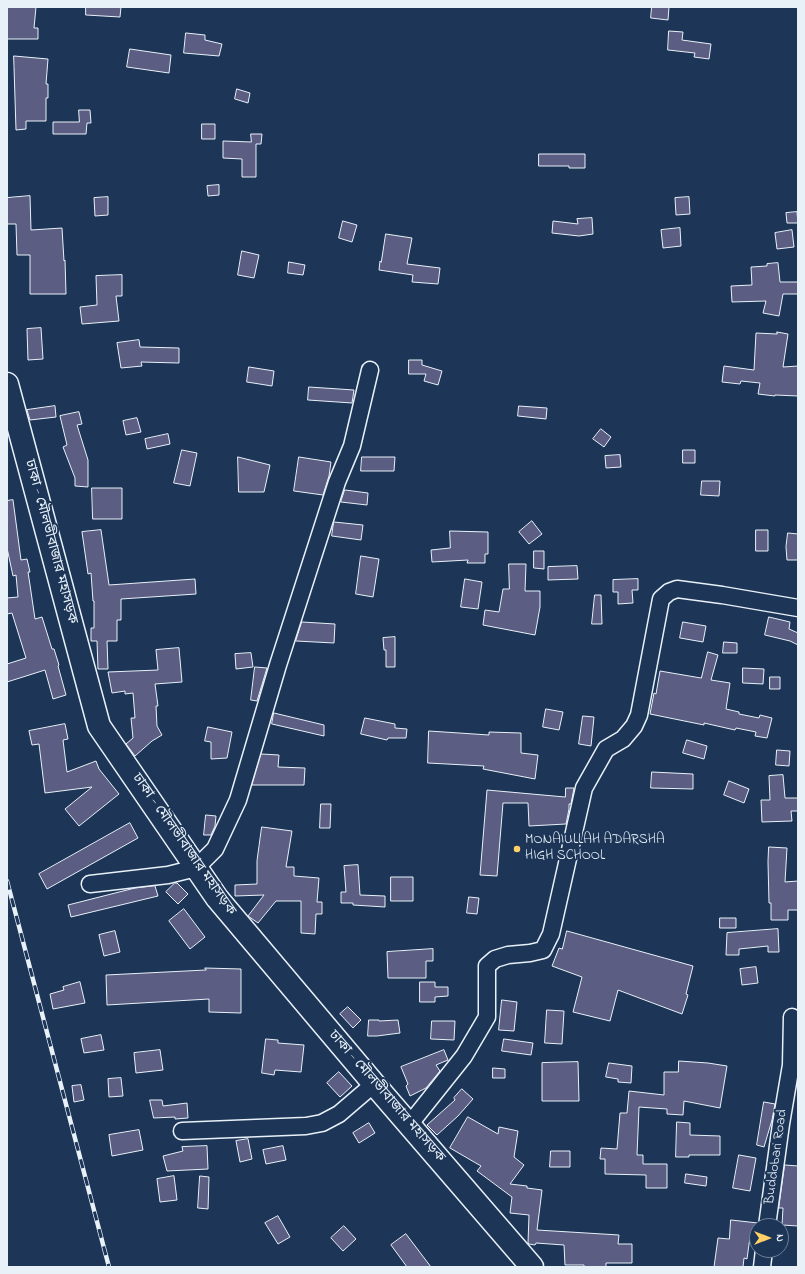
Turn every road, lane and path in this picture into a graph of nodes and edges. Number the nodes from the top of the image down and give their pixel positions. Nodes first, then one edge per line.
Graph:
1 (370, 370) dead end
2 (7, 384) edge
3 (798, 608) edge
4 (196, 868) junction
5 (90, 884) dead end
6 (792, 1017) dead end
7 (374, 1084) junction
8 (410, 1125) junction
9 (182, 1131) dead end
10 (768, 1218) edge
11 (532, 1267) edge

1 - 4 street
2 - 4 highway, ঢাকা - মৌলভীবাজার মহাসড়ক
3 - 8 street
4 - 5 street
4 - 7 highway, ঢাকা - মৌলভীবাজার মহাসড়ক
6 - 10 street, Buddobari Road
7 - 8 highway, ঢাকা - মৌলভীবাজার মহাসড়ক
7 - 9 street
8 - 11 highway, ঢাকা - মৌলভীবাজার মহাসড়ক

